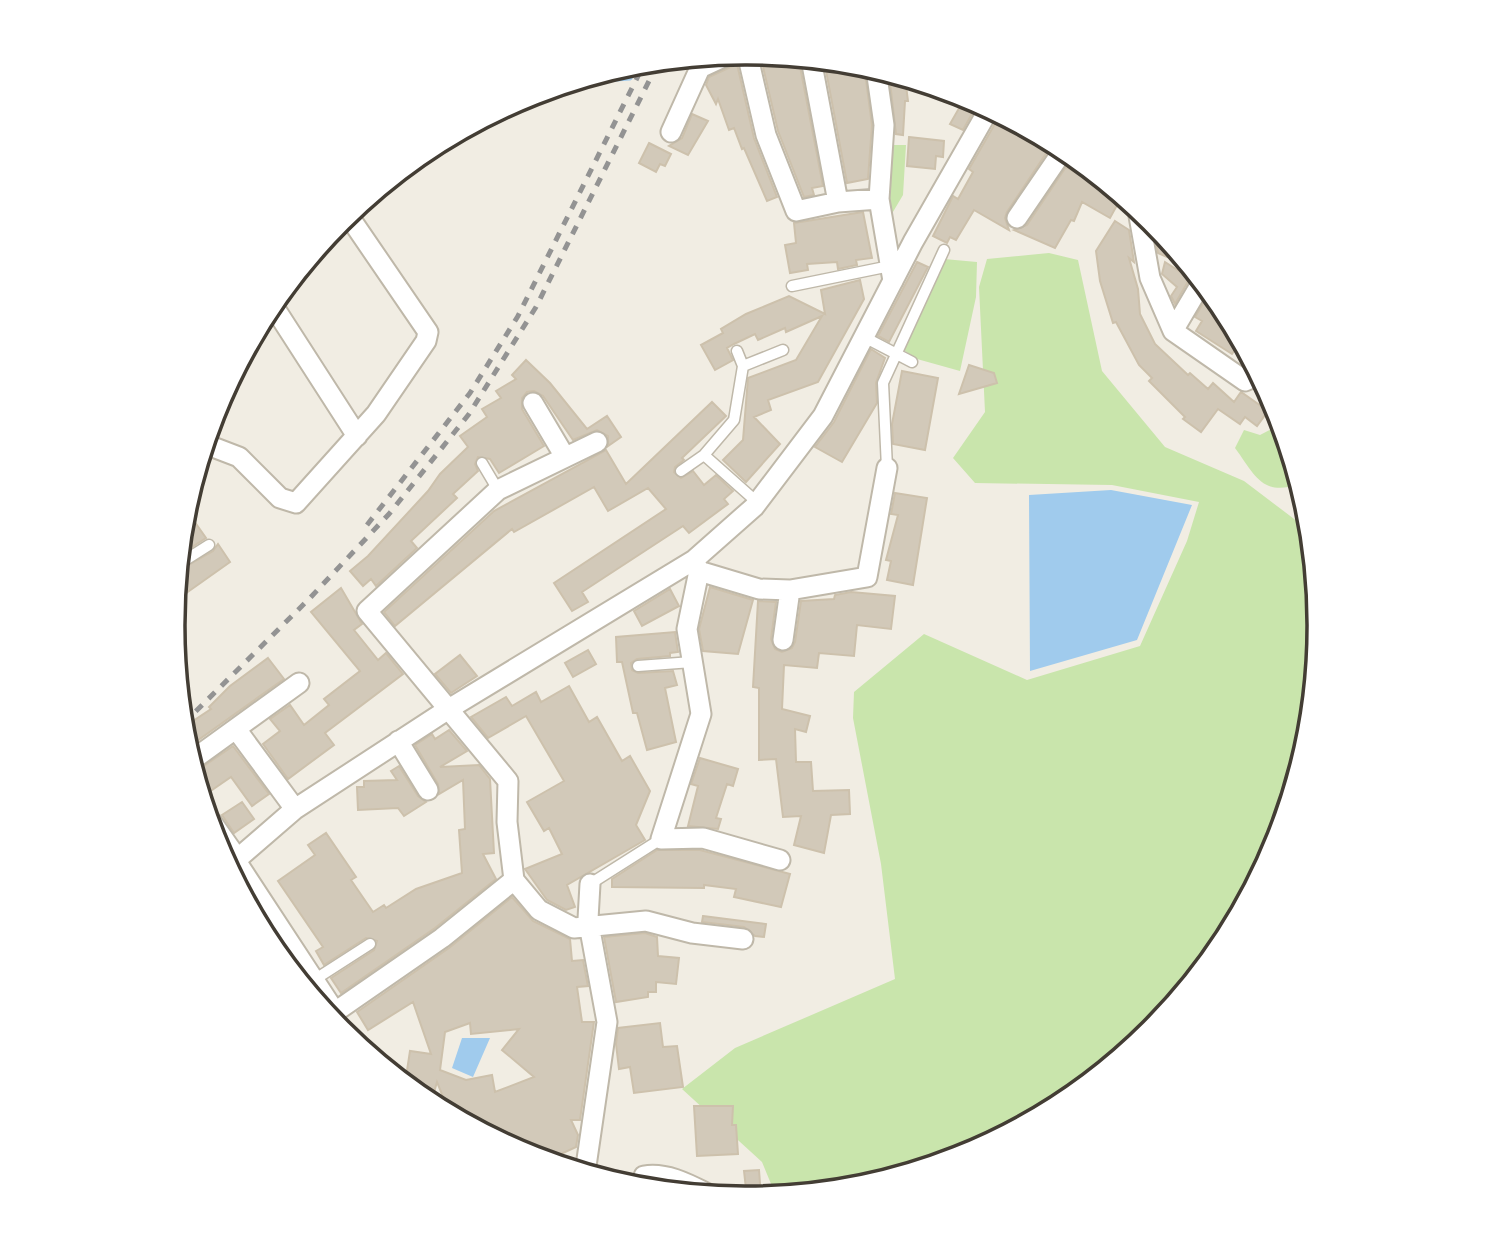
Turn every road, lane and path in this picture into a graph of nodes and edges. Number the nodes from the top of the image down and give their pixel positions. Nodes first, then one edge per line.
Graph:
1 (750, 65) edge
2 (703, 67) edge
3 (813, 69) edge
4 (878, 81) edge
5 (984, 118) edge
6 (671, 132) dead end
7 (1057, 159) edge
8 (879, 199) junction
9 (838, 202) junction
10 (1017, 218) dead end
11 (354, 224) edge
12 (1141, 227) edge
13 (944, 250) dead end
14 (892, 274) junction
15 (792, 286) dead end
16 (1196, 292) edge
17 (279, 315) edge
18 (1173, 331) junction
19 (864, 337) junction
20 (783, 350) dead end
21 (737, 351) dead end
22 (897, 354) junction
23 (912, 362) dead end
24 (743, 366) junction
25 (1250, 379) edge
26 (533, 403) dead end
27 (357, 436) junction
28 (597, 442) dead end
29 (214, 447) edge
30 (704, 455) junction
31 (565, 457) junction
32 (482, 463) dead end
33 (887, 468) joint
34 (681, 471) dead end
35 (498, 489) junction
36 (758, 503) junction
37 (209, 545) dead end
38 (189, 557) edge
39 (696, 565) junction
40 (790, 590) junction
41 (783, 640) dead end
42 (692, 662) junction
43 (638, 666) dead end
44 (299, 683) dead end
45 (447, 710) junction
46 (236, 729) junction
47 (398, 741) junction
48 (200, 754) edge
49 (428, 790) dead end
50 (295, 810) junction
51 (661, 839) junction
52 (237, 860) edge
53 (780, 860) dead end
54 (514, 880) junction
55 (590, 884) joint
56 (255, 896) edge
57 (589, 926) junction
58 (743, 939) dead end
59 (370, 944) dead end
60 (314, 980) junction
61 (317, 986) edge
62 (338, 1010) edge
63 (586, 1162) edge
64 (645, 1176) edge
65 (684, 1182) edge

1 - 9 street
2 - 6 street
3 - 9 street
4 - 8 street
5 - 14 street
7 - 10 street
8 - 9 street
8 - 14 street
11 - 27 street
12 - 18 street
13 - 22 lane
14 - 15 lane
14 - 19 street
16 - 18 street
17 - 27 street
18 - 25 street
19 - 22 lane
19 - 36 street
20 - 24 lane
21 - 24 lane
22 - 23 lane
22 - 33 lane
24 - 30 lane
26 - 31 street
27 - 29 street
28 - 31 street
30 - 34 lane
30 - 36 lane
31 - 35 street
32 - 35 lane
33 - 40 street
35 - 45 street
36 - 39 street
37 - 38 lane
39 - 40 street
39 - 42 street
39 - 45 street
40 - 41 street
42 - 43 lane
42 - 51 street
44 - 46 street
45 - 47 street
45 - 54 street
46 - 48 street
46 - 50 street
47 - 49 street
47 - 50 street
50 - 52 street
51 - 53 street
51 - 55 lane
54 - 57 street
54 - 62 street
55 - 57 street
56 - 60 street
57 - 58 street
57 - 63 street
59 - 60 lane
60 - 61 street
64 - 65 street

